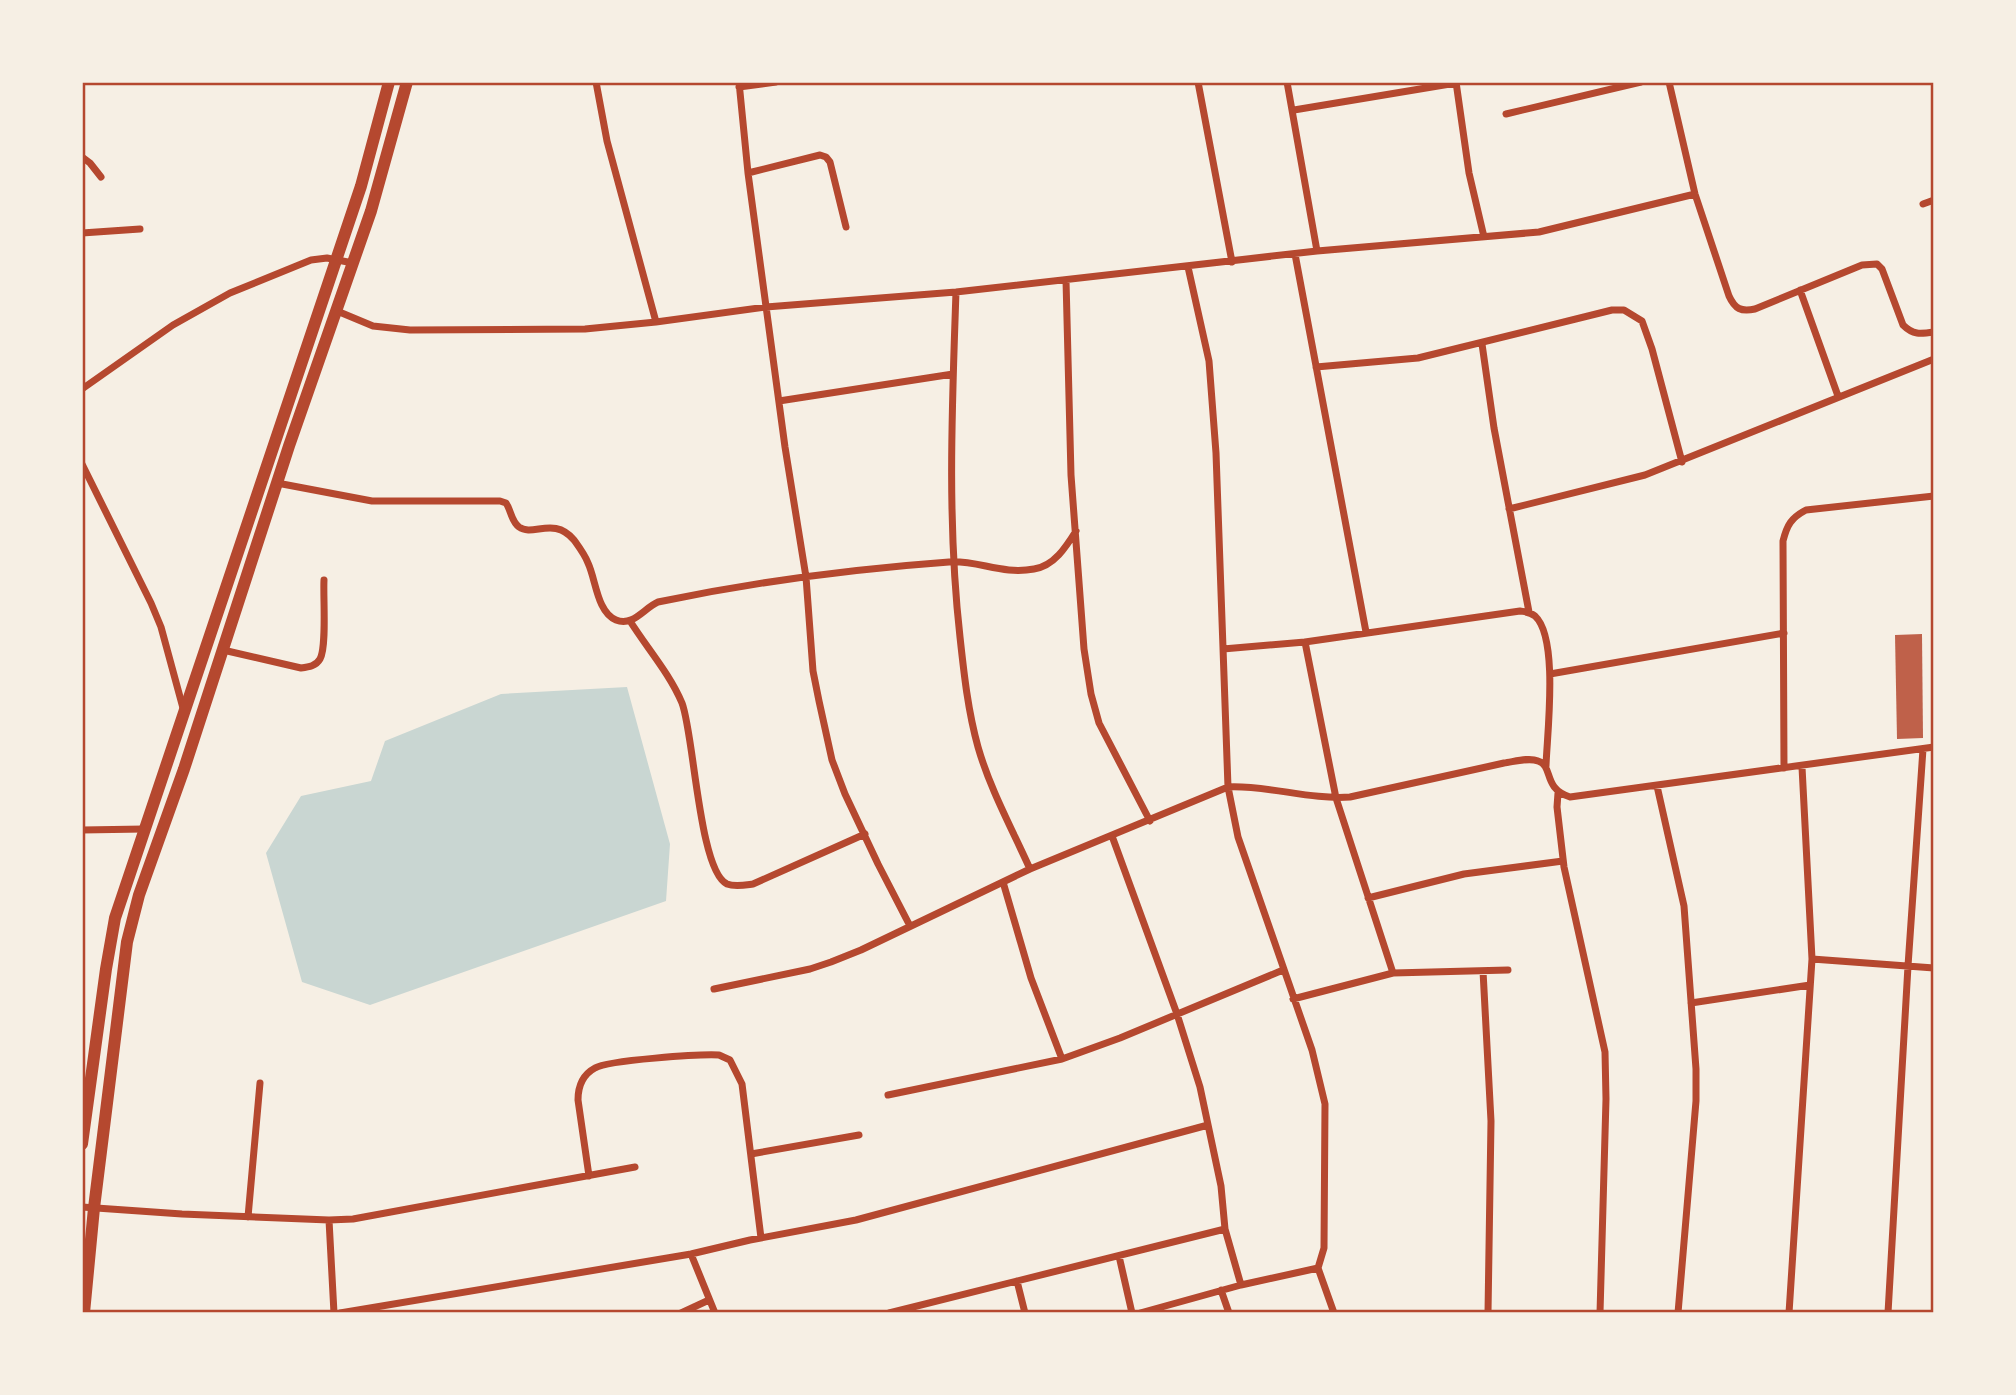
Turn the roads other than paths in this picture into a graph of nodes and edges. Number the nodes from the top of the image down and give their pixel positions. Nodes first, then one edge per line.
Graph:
1 (389, 82) edge
2 (407, 82) edge
3 (596, 82) edge
4 (776, 82) edge
5 (1198, 82) edge
6 (1287, 82) edge
7 (1641, 82) edge
8 (1669, 82) edge
9 (1456, 83) edge
10 (739, 85) edge
11 (1294, 110) junction
12 (1506, 114) dead end
13 (82, 157) edge
14 (748, 173) junction
15 (101, 177) dead end
16 (1695, 194) junction
17 (1934, 200) edge
18 (1923, 204) dead end
19 (846, 227) dead end
20 (140, 229) dead end
21 (82, 233) edge
22 (1484, 237) junction
23 (1317, 251) junction
24 (1295, 254) junction
25 (336, 260) junction
26 (1232, 262) junction
27 (353, 263) junction
28 (1188, 267) junction
29 (1066, 280) junction
30 (1800, 290) junction
31 (956, 292) junction
32 (766, 307) junction
33 (337, 311) junction
34 (656, 322) junction
35 (1934, 332) edge
36 (1482, 344) junction
37 (1934, 359) edge
38 (1316, 367) junction
39 (953, 374) junction
40 (82, 389) edge
41 (1839, 396) junction
42 (779, 401) junction
43 (1682, 462) junction
44 (82, 464) edge
45 (278, 483) junction
46 (1934, 496) edge
47 (1509, 509) junction
48 (1076, 531) junction
49 (953, 562) junction
50 (806, 577) junction
51 (324, 580) dead end
52 (1529, 612) junction
53 (630, 621) junction
54 (1366, 632) junction
55 (1784, 633) junction
56 (1305, 642) junction
57 (1223, 649) junction
58 (223, 650) junction
59 (1550, 674) junction
60 (185, 714) junction
61 (1934, 747) edge
62 (1923, 749) junction
63 (1546, 766) junction
64 (1802, 767) junction
65 (1784, 768) junction
66 (1657, 786) junction
67 (1228, 787) junction
68 (1558, 793) junction
69 (1336, 798) junction
70 (1150, 821) junction
71 (144, 829) junction
72 (82, 830) edge
73 (865, 834) junction
74 (1112, 836) junction
75 (1563, 861) junction
76 (1030, 869) junction
77 (1003, 882) junction
78 (1368, 898) junction
79 (910, 926) junction
80 (1812, 959) junction
81 (1908, 966) junction
82 (1934, 968) edge
83 (1283, 970) junction
84 (1508, 970) dead end
85 (1483, 971) junction
86 (1393, 973) junction
87 (1810, 985) junction
88 (715, 989) dead end
89 (1293, 999) junction
90 (1691, 1003) junction
91 (1177, 1014) junction
92 (1062, 1059) junction
93 (260, 1083) dead end
94 (888, 1095) dead end
95 (1208, 1125) junction
96 (859, 1135) dead end
97 (82, 1144) edge
98 (751, 1154) junction
99 (635, 1167) dead end
100 (589, 1176) junction
101 (88, 1207) edge
102 (248, 1217) junction
103 (329, 1220) junction
104 (1225, 1230) junction
105 (761, 1238) junction
106 (691, 1254) junction
107 (1119, 1256) junction
108 (1318, 1268) junction
109 (1017, 1282) junction
110 (1241, 1285) junction
111 (1221, 1290) junction
112 (709, 1300) junction
113 (84, 1313) edge
114 (334, 1313) edge
115 (340, 1313) edge
116 (681, 1313) edge
117 (715, 1313) edge
118 (889, 1313) edge
119 (1025, 1313) edge
120 (1132, 1313) edge
121 (1140, 1313) edge
122 (1228, 1313) edge
123 (1334, 1313) edge
124 (1488, 1313) edge
125 (1600, 1313) edge
126 (1678, 1313) edge
127 (1789, 1313) edge
128 (1888, 1313) edge

1 - 25 street
2 - 27 street
3 - 34 street
4 - 10 street
5 - 26 street
6 - 11 street
7 - 12 street
8 - 16 street
9 - 11 street
9 - 22 street
10 - 14 street
11 - 23 street
13 - 15 street
14 - 19 street
14 - 32 street
16 - 22 street
16 - 30 street
17 - 18 street
20 - 21 street
22 - 23 street
23 - 24 street
24 - 26 street
24 - 38 street
25 - 27 street
25 - 40 street
25 - 60 street
26 - 28 street
27 - 33 street
28 - 29 street
28 - 57 street
29 - 31 street
29 - 48 street
30 - 35 street
30 - 41 street
31 - 32 street
31 - 39 street
32 - 34 street
32 - 42 street
33 - 34 street
33 - 45 street
36 - 38 street
36 - 43 street
36 - 47 street
37 - 41 street
38 - 54 street
39 - 42 street
39 - 49 street
41 - 43 street
42 - 50 street
43 - 47 street
44 - 60 street
45 - 53 street
45 - 58 street
46 - 55 street
47 - 52 street
48 - 49 street
48 - 70 street
49 - 50 street
49 - 76 street
50 - 53 street
50 - 73 street
51 - 58 street
52 - 54 street
52 - 59 street
53 - 73 street
54 - 56 street
55 - 59 street
55 - 65 street
56 - 57 street
56 - 69 street
57 - 67 street
58 - 101 street
59 - 63 street
60 - 71 street
61 - 62 street
62 - 64 street
62 - 81 street
63 - 68 street
63 - 69 street
64 - 65 street
64 - 80 street
65 - 66 street
66 - 68 street
66 - 90 street
67 - 69 street
67 - 70 street
67 - 83 street
68 - 75 street
69 - 78 street
70 - 74 street
71 - 72 street
71 - 97 street
73 - 79 street
74 - 76 street
74 - 91 street
75 - 78 street
75 - 125 street
76 - 77 street
77 - 79 street
77 - 92 street
78 - 86 street
79 - 88 street
80 - 81 street
80 - 87 street
81 - 82 street
81 - 128 street
83 - 89 street
83 - 91 street
84 - 85 street
85 - 86 street
85 - 124 street
86 - 89 street
87 - 90 street
87 - 127 street
89 - 108 street
90 - 126 street
91 - 92 street
91 - 95 street
92 - 94 street
93 - 102 street
95 - 104 street
95 - 105 street
96 - 98 street
98 - 100 street
98 - 105 street
99 - 100 street
100 - 103 street
101 - 102 street
101 - 113 street
102 - 103 street
103 - 114 street
104 - 107 street
104 - 110 street
105 - 106 street
106 - 112 street
106 - 115 street
107 - 109 street
107 - 120 street
108 - 110 street
108 - 123 street
109 - 118 street
109 - 119 street
110 - 111 street
111 - 121 street
111 - 122 street
112 - 116 street
112 - 117 street

